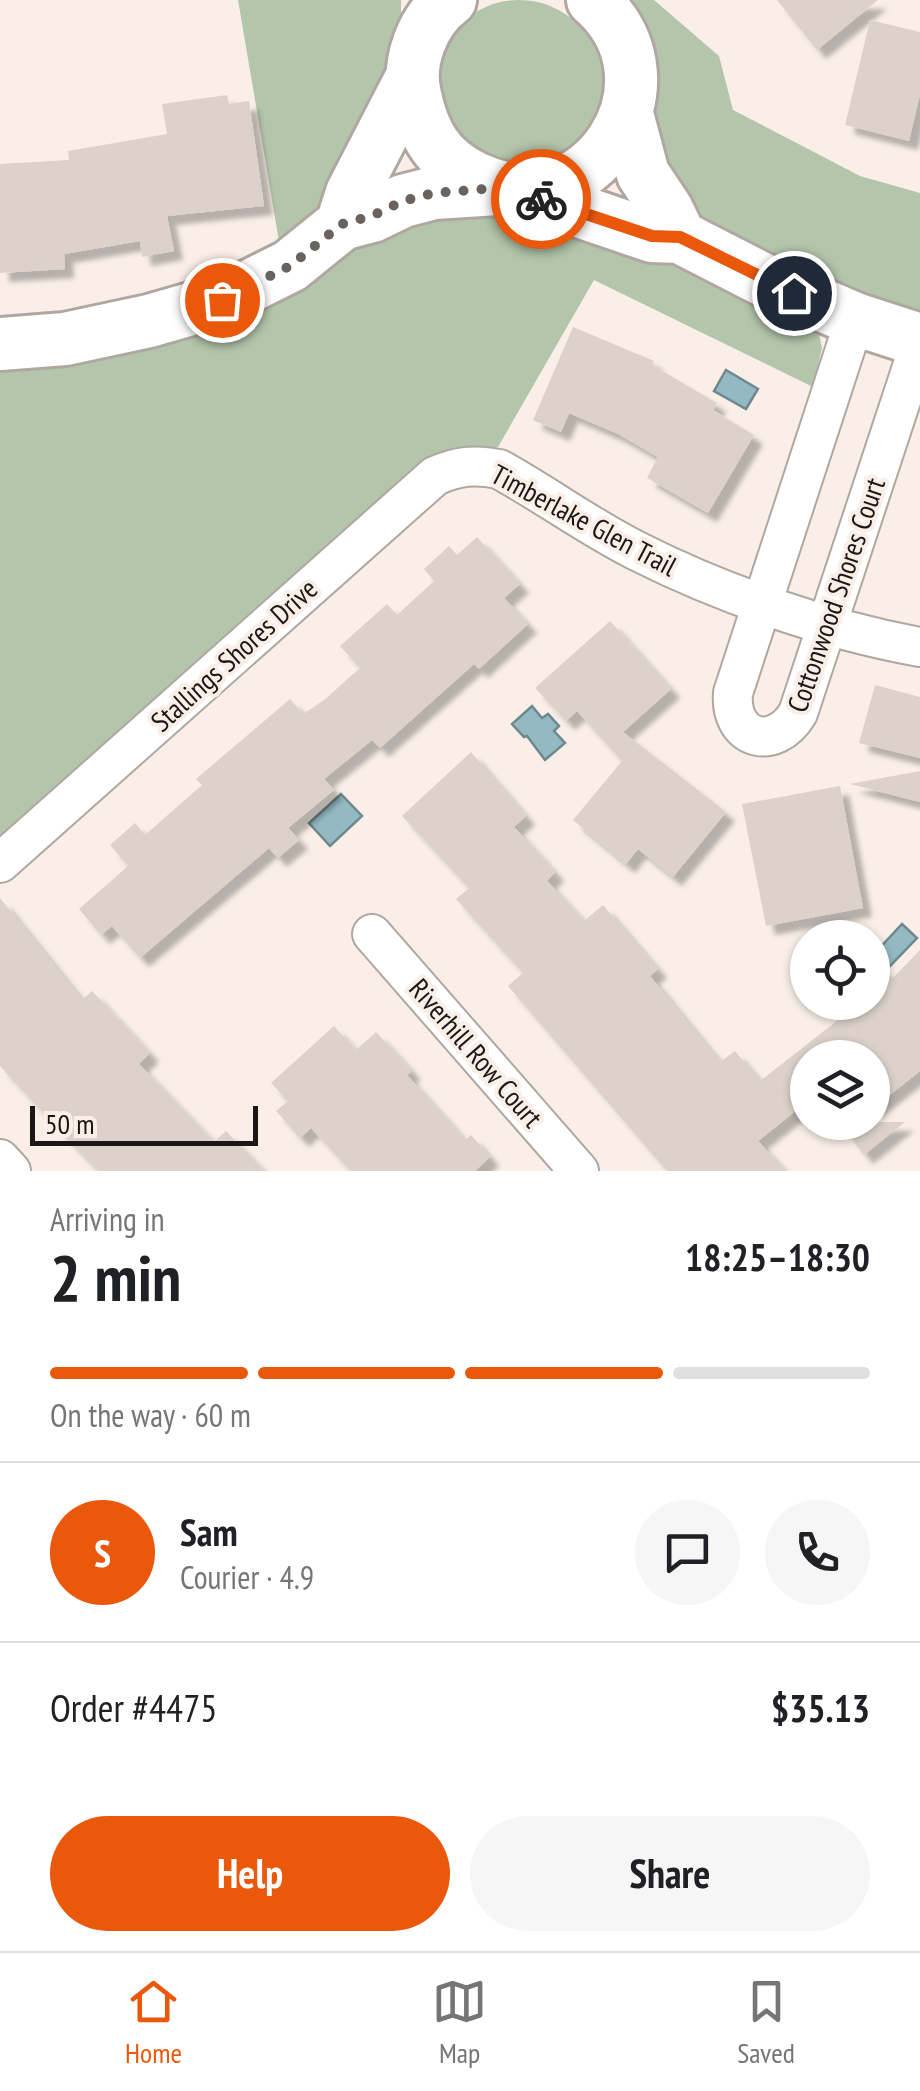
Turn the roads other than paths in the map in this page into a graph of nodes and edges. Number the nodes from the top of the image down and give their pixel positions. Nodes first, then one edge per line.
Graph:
1 (450, 0) edge
2 (593, 0) edge
3 (413, 40) edge
4 (627, 114) junction
5 (509, 190) junction
6 (342, 224) junction
7 (680, 237) junction
8 (855, 319) junction
9 (920, 342) edge
10 (0, 344) edge
11 (477, 465) joint
12 (762, 602) junction
13 (828, 623) junction
14 (920, 647) edge
15 (0, 863) edge
16 (372, 934) dead end
17 (0, 1158) edge
18 (11, 1171) edge
19 (579, 1171) edge

1 - 3 street
2 - 4 street
3 - 5 street
3 - 6 street
4 - 5 street
4 - 7 street
5 - 6 street
5 - 7 street
6 - 10 street
7 - 8 street
8 - 9 street
8 - 12 street, Cottonwood Shores Court
9 - 13 street, Cottonwood Shores Court
11 - 12 street, Timberlake Glen Trail
11 - 15 street, Stallings Shores Drive
12 - 13 street, Timberlake Glen Trail
12 - 13 street, Cottonwood Shores Court
13 - 14 street, Timberlake Glen Trail
16 - 19 street, Riverhill Row Court
17 - 18 street

